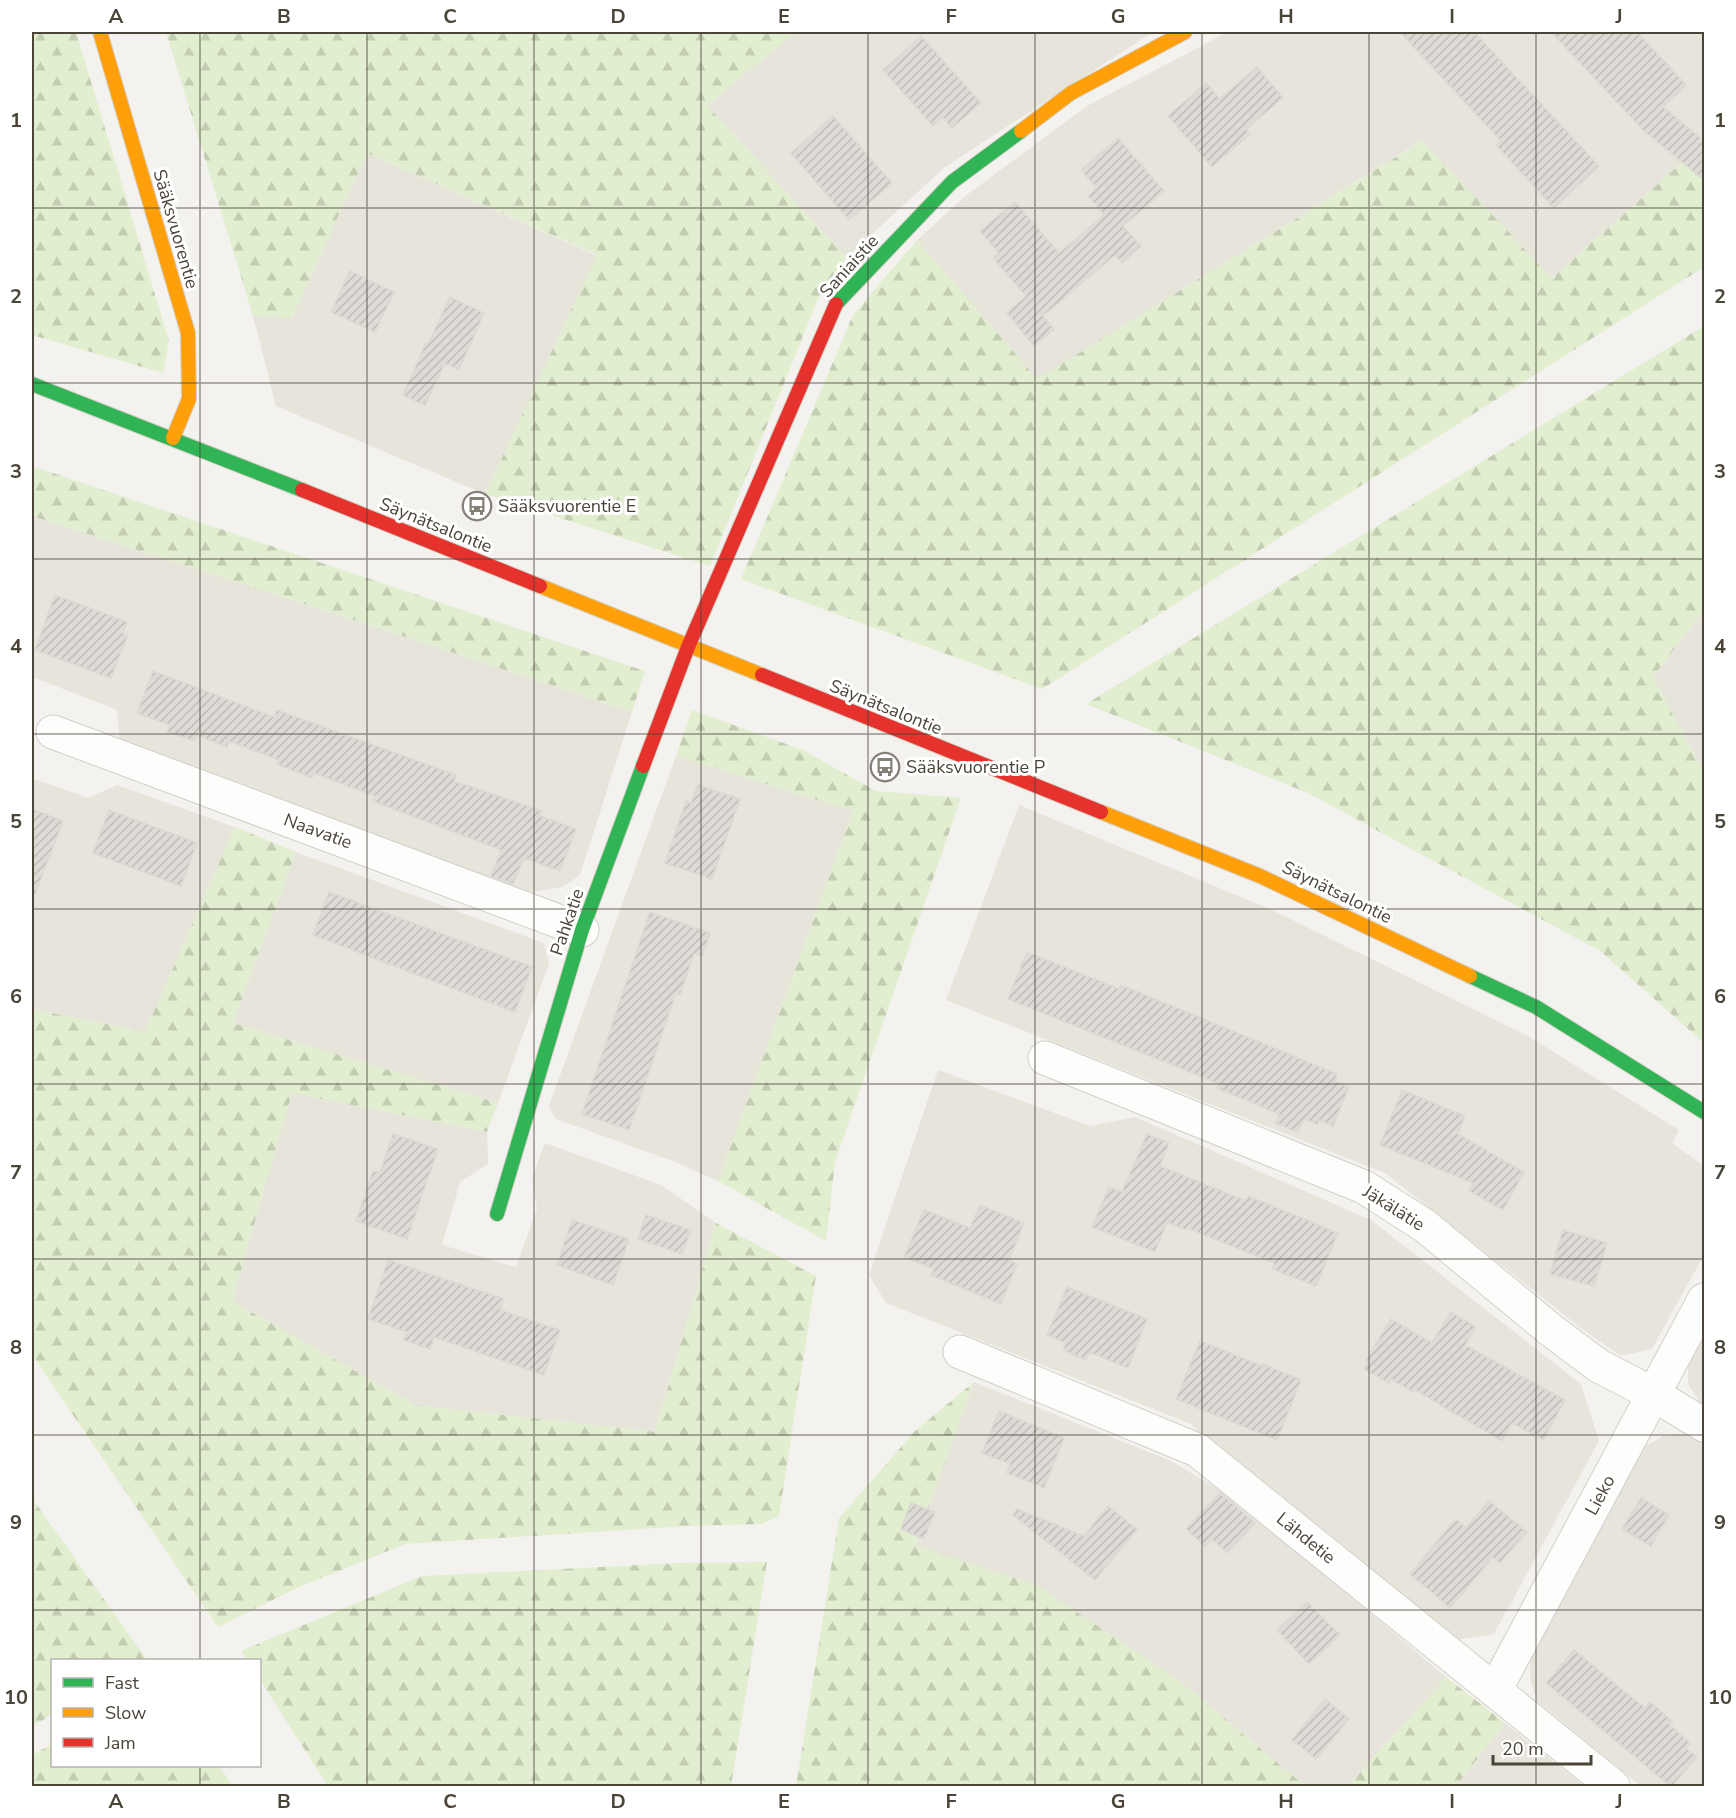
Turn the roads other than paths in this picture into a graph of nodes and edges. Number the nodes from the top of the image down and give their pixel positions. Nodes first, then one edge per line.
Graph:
1 (100, 32) edge
2 (1185, 32) edge
3 (32, 384) edge
4 (173, 438) junction
5 (688, 647) junction
6 (53, 732) dead end
7 (582, 930) junction
8 (1045, 1058) dead end
9 (1704, 1112) edge
10 (496, 1214) dead end
11 (1704, 1300) edge
12 (960, 1352) dead end
13 (1653, 1394) junction
14 (1704, 1425) edge
15 (1495, 1689) junction
16 (1614, 1786) edge

1 - 4 street, Sääksvuorentie
2 - 5 street, Saniaistie
3 - 4 street, Säynätsalontie
4 - 5 street, Säynätsalontie
5 - 7 street, Pahkatie
5 - 9 street, Säynätsalontie
6 - 7 street, Naavatie
7 - 10 street, Pahkatie
8 - 13 street, Jäkälätie
11 - 13 street, Lieko
12 - 15 street, Lähdetie
13 - 14 street, Jäkälätie
13 - 15 street, Lieko
15 - 16 street, Lähdetie

